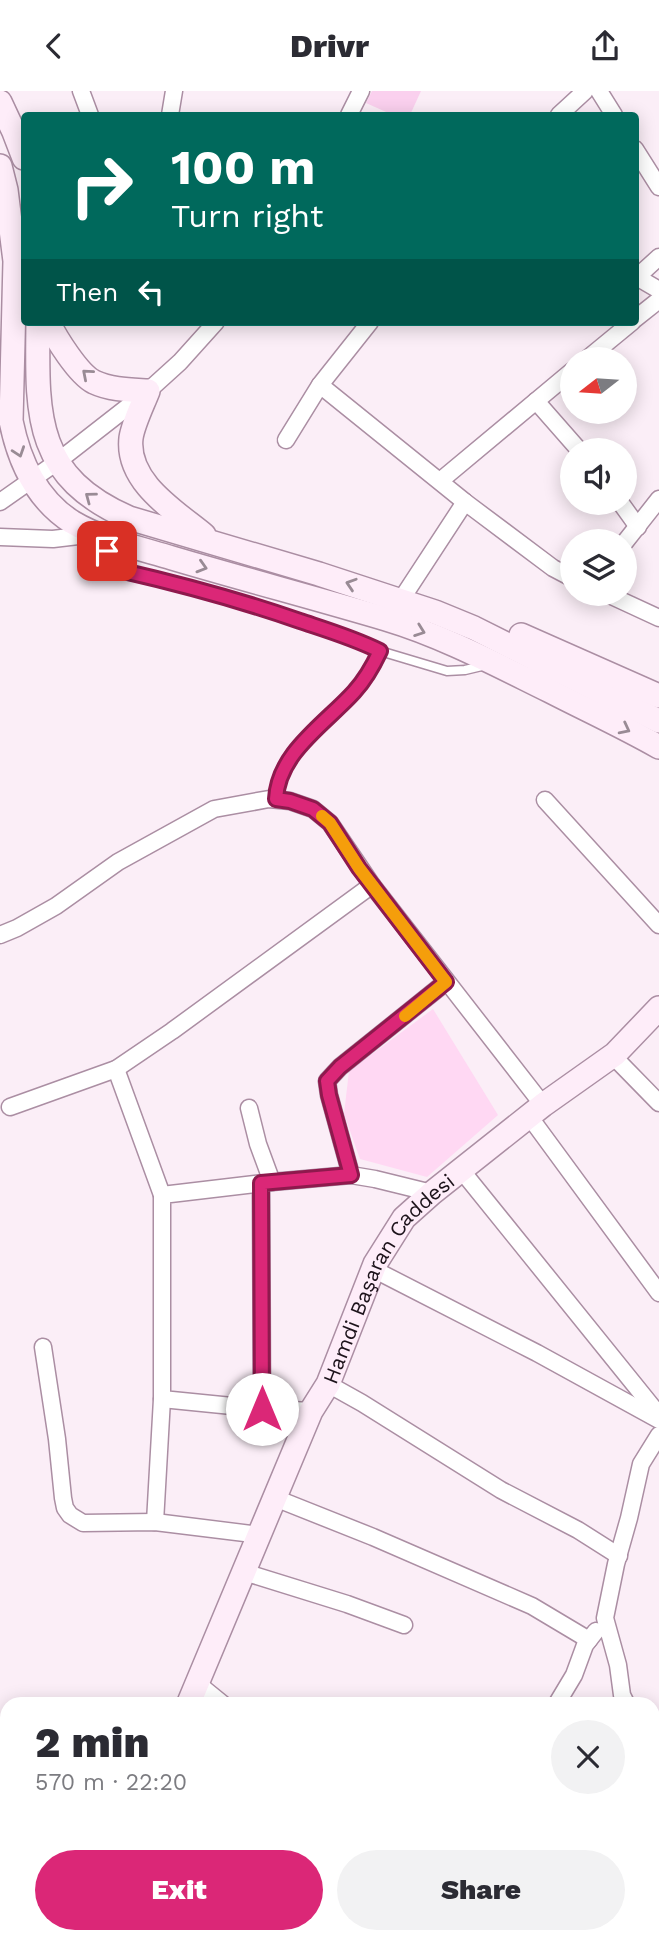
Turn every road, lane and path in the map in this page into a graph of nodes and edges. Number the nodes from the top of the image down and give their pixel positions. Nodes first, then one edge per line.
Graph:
1 (81, 91) edge
2 (174, 91) edge
3 (360, 91) edge
4 (584, 91) edge
5 (599, 91) edge
6 (0, 102) edge
7 (89, 112) edge
8 (170, 112) edge
9 (350, 112) edge
10 (562, 112) edge
11 (612, 112) edge
12 (21, 149) edge
13 (639, 155) edge
14 (0, 166) edge
15 (659, 187) edge
16 (659, 257) edge
17 (639, 274) edge
18 (639, 279) edge
19 (659, 290) edge
20 (659, 299) edge
21 (639, 317) edge
22 (38, 326) edge
23 (51, 326) edge
24 (212, 326) edge
25 (367, 326) edge
26 (628, 326) edge
27 (602, 347) edge
28 (560, 381) edge
29 (320, 385) junction
30 (148, 391) junction
31 (536, 401) junction
32 (568, 438) edge
33 (286, 440) dead end
34 (57, 462) junction
35 (32, 481) junction
36 (439, 481) junction
37 (659, 499) edge
38 (0, 502) edge
39 (465, 502) junction
40 (629, 515) edge
41 (638, 527) joint
42 (101, 535) junction
43 (0, 537) edge
44 (212, 542) junction
45 (560, 572) edge
46 (399, 604) junction
47 (633, 606) edge
48 (659, 618) edge
49 (380, 651) junction
50 (492, 663) junction
51 (659, 696) edge
52 (659, 722) edge
53 (659, 747) edge
54 (276, 799) junction
55 (545, 800) dead end
56 (372, 885) junction
57 (659, 925) edge
58 (0, 935) edge
59 (446, 982) junction
60 (659, 1009) edge
61 (613, 1056) junction
62 (116, 1069) junction
63 (659, 1103) edge
64 (10, 1107) dead end
65 (249, 1108) dead end
66 (536, 1111) junction
67 (462, 1171) junction
68 (351, 1175) junction
69 (266, 1182) junction
70 (432, 1193) junction
71 (162, 1195) junction
72 (373, 1269) junction
73 (657, 1285) edge
74 (43, 1347) dead end
75 (328, 1384) junction
76 (162, 1399) junction
77 (262, 1409) junction
78 (312, 1411) junction
79 (659, 1418) edge
80 (659, 1435) edge
81 (275, 1498) junction
82 (155, 1522) junction
83 (260, 1535) junction
84 (619, 1556) junction
85 (244, 1572) junction
86 (605, 1618) junction
87 (404, 1625) dead end
88 (589, 1640) junction
89 (192, 1694) edge
90 (561, 1697) edge
91 (623, 1697) edge

1 - 7 street
2 - 8 street
3 - 9 street
4 - 10 street
5 - 11 street
6 - 12 main road
13 - 15 street
14 -> 35 main road
16 - 17 street
18 - 19 street
20 - 21 street
22 - 34 main road
30 -> 23 main road
24 - 30 street
25 - 29 street
26 - 27 street
28 - 31 street
29 - 33 street
29 - 36 street
30 - 34 street
30 - 44 main road
31 - 32 street
31 - 36 street
34 - 35 street
44 -> 34 main road
35 - 38 street
35 - 42 main road
36 - 39 street
37 - 41 street
39 - 45 street
39 - 46 street
40 - 41 street
42 - 43 street
42 -> 46 main road
42 - 49 lane
46 -> 44 main road
46 -> 50 main road
46 - 51 main road
46 - 52 main road
47 - 48 street
49 - 50 lane
49 - 54 lane
50 -> 53 main road
54 - 56 street
54 - 58 street
55 - 57 street
56 - 59 street
56 - 62 street
59 - 66 street
59 - 68 street
60 - 61 main road, Hamdi Başaran Caddesi
61 - 63 street
61 - 66 main road, Hamdi Başaran Caddesi
62 - 64 street
62 - 71 street
65 - 69 street
66 - 67 main road, Hamdi Başaran Caddesi
66 - 73 street
67 - 70 main road, Hamdi Başaran Caddesi
67 - 79 street
68 - 69 street
68 - 70 street
69 - 71 street
69 - 77 street
70 - 72 main road, Hamdi Başaran Caddesi
71 - 76 street
72 - 75 main road, Hamdi Başaran Caddesi
72 - 79 street
74 - 82 street
75 - 78 main road, Hamdi Başaran Caddesi
75 - 84 street
76 - 77 street
76 - 82 street
77 - 78 street
78 - 81 main road, Hamdi Başaran Caddesi
80 - 84 street
81 - 83 main road, Hamdi Başaran Caddesi
81 - 88 street
82 - 83 street
83 - 85 main road, Hamdi Başaran Caddesi
84 - 86 street
85 - 87 street
85 - 89 main road, Hamdi Başaran Caddesi
86 - 88 street
86 - 91 street
88 - 90 street

